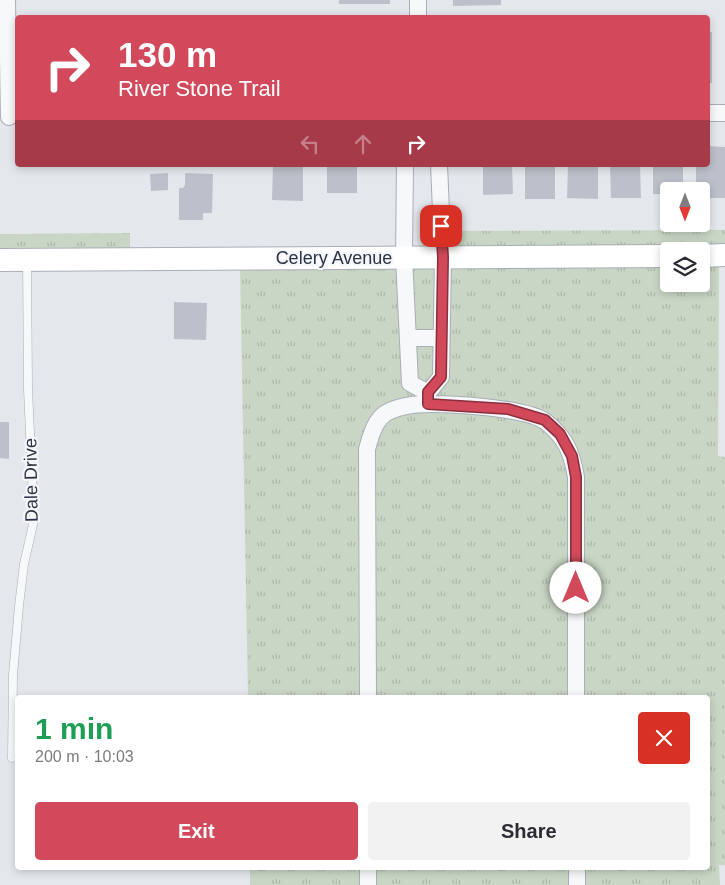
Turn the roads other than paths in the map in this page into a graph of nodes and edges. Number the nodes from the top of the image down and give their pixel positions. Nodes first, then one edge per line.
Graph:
1 (7, 0) edge
2 (418, 0) edge
3 (418, 15) edge
4 (710, 113) edge
5 (725, 113) edge
6 (9, 117) edge
7 (405, 167) edge
8 (439, 167) edge
9 (725, 255) edge
10 (660, 256) edge
11 (710, 256) edge
12 (404, 257) junction
13 (443, 257) junction
14 (0, 260) edge
15 (26, 260) junction
16 (408, 338) junction
17 (441, 338) junction
18 (428, 398) junction
19 (368, 695) edge
20 (576, 695) edge
21 (12, 758) dead end
22 (368, 870) edge
23 (577, 870) edge
24 (368, 885) edge
25 (577, 885) edge

1 - 6 street
2 - 3 street
4 - 5 street
7 - 12 street
8 - 13 street
9 - 11 main road
10 - 13 main road, Celery Avenue
12 - 13 main road, Celery Avenue
12 - 15 main road, Celery Avenue
12 - 16 street
13 - 17 street
14 - 15 main road, Celery Avenue
15 - 21 lane, Dale Drive
16 - 17 street
16 - 18 street
17 - 18 street
18 - 19 street
18 - 20 street
22 - 24 street
23 - 25 street

